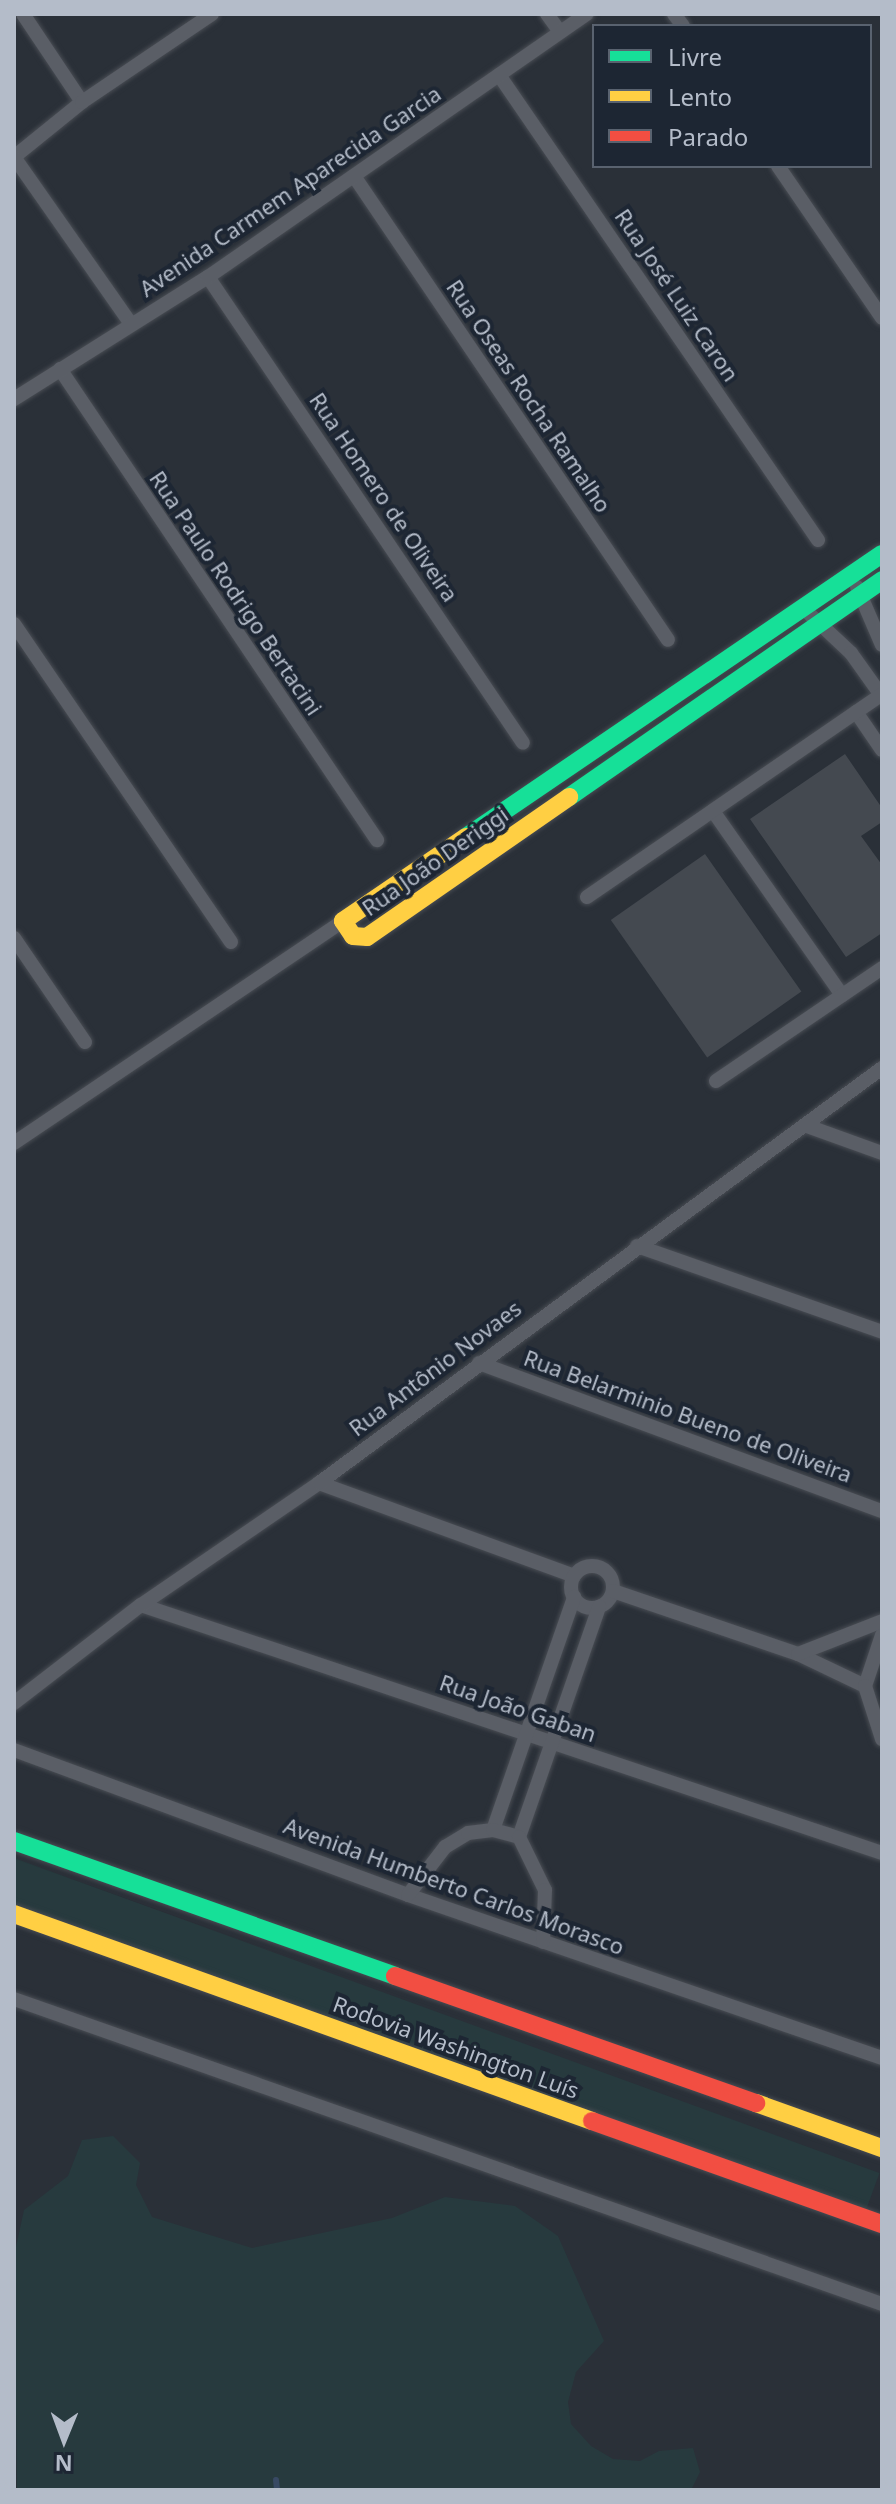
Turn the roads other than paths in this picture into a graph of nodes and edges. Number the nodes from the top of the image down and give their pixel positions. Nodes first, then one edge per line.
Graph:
1 (23, 14) edge
2 (212, 14) edge
3 (547, 14) edge
4 (587, 14) edge
5 (560, 32) junction
6 (499, 75) junction
7 (82, 102) junction
8 (14, 157) edge
9 (779, 168) edge
10 (354, 176) junction
11 (208, 277) junction
12 (882, 318) edge
13 (131, 324) junction
14 (60, 369) junction
15 (14, 399) edge
16 (818, 540) dead end
17 (882, 554) edge
18 (850, 576) junction
19 (882, 580) edge
20 (861, 594) junction
21 (803, 608) junction
22 (14, 624) edge
23 (816, 625) junction
24 (668, 640) dead end
25 (882, 645) edge
26 (881, 694) edge
27 (856, 712) junction
28 (523, 743) dead end
29 (882, 750) edge
30 (713, 811) junction
31 (377, 840) dead end
32 (587, 897) dead end
33 (343, 921) junction
34 (14, 938) edge
35 (231, 942) dead end
36 (882, 968) edge
37 (842, 995) junction
38 (85, 1042) dead end
39 (882, 1068) edge
40 (716, 1081) dead end
41 (807, 1126) junction
42 (14, 1143) edge
43 (882, 1153) edge
44 (637, 1246) junction
45 (882, 1332) edge
46 (479, 1363) junction
47 (319, 1483) junction
48 (882, 1511) edge
49 (574, 1576) junction
50 (613, 1591) junction
51 (574, 1597) junction
52 (141, 1605) junction
53 (599, 1607) junction
54 (882, 1621) edge
55 (882, 1635) edge
56 (798, 1654) junction
57 (865, 1686) junction
58 (14, 1703) edge
59 (527, 1735) junction
60 (882, 1739) edge
61 (554, 1744) junction
62 (14, 1750) edge
63 (493, 1830) junction
64 (519, 1837) junction
65 (14, 1841) edge
66 (882, 1853) edge
67 (408, 1895) junction
68 (14, 1914) edge
69 (543, 1942) junction
70 (14, 1999) edge
71 (882, 2058) edge
72 (882, 2148) edge
73 (882, 2224) edge
74 (882, 2304) edge

1 - 7 street
2 - 7 street
3 - 5 street
4 - 5 street, Avenida Carmem Aparecida Garcia
5 - 6 street, Avenida Carmem Aparecida Garcia
6 - 10 street, Avenida Carmem Aparecida Garcia
6 - 16 street, Rua José Luiz Caron
7 - 8 street
8 - 13 street
9 - 12 street
10 - 11 street, Avenida Carmem Aparecida Garcia
10 - 24 street, Rua Oseas Rocha Ramalho
11 - 13 street, Avenida Carmem Aparecida Garcia
11 - 28 street, Rua Homero de Oliveira
13 - 14 street, Avenida Carmem Aparecida Garcia
14 - 15 street, Avenida Carmem Aparecida Garcia
14 - 31 street, Rua Paulo Rodrigo Bertacini
17 - 18 main road, Rua João Deriggi
18 - 20 street
18 - 21 main road, Rua João Deriggi
19 - 20 main road, Rua João Deriggi
20 - 23 main road, Rua João Deriggi
20 - 25 street
21 - 23 street
21 - 33 main road, Rua João Deriggi
22 - 35 street
23 - 26 street
23 - 33 main road, Rua João Deriggi
26 - 27 street
27 - 29 street
27 - 30 street
30 - 32 street
30 - 37 street
33 - 42 street
34 - 38 street
36 - 37 street
37 - 40 street
39 - 41 street, Rua Antônio Novaes
41 - 43 street
41 - 44 street, Rua Antônio Novaes
44 - 45 street
44 - 46 street, Rua Antônio Novaes
46 - 47 street, Rua Antônio Novaes
46 - 48 street, Rua Belarminio Bueno de Oliveira
47 - 49 street
47 - 52 street, Rua Antônio Novaes
49 - 50 street
49 - 51 street
50 - 53 street
50 - 56 street
51 - 53 street
51 - 59 street
52 - 58 street, Rua Antônio Novaes
52 - 59 street, Rua João Gaban
53 - 61 street
54 - 56 street
55 - 57 street
56 - 57 street
57 - 60 street
59 - 61 street, Rua João Gaban
59 - 63 street
61 - 64 street
61 - 66 street, Rua João Gaban
62 - 67 street, Avenida Humberto Carlos Morasco
63 - 64 street
63 - 67 street
64 - 69 street
65 - 72 main road, Rodovia Washington Luís
67 - 69 street, Avenida Humberto Carlos Morasco
68 - 73 main road, Rodovia Washington Luís
69 - 71 street, Avenida Humberto Carlos Morasco
70 - 74 street

